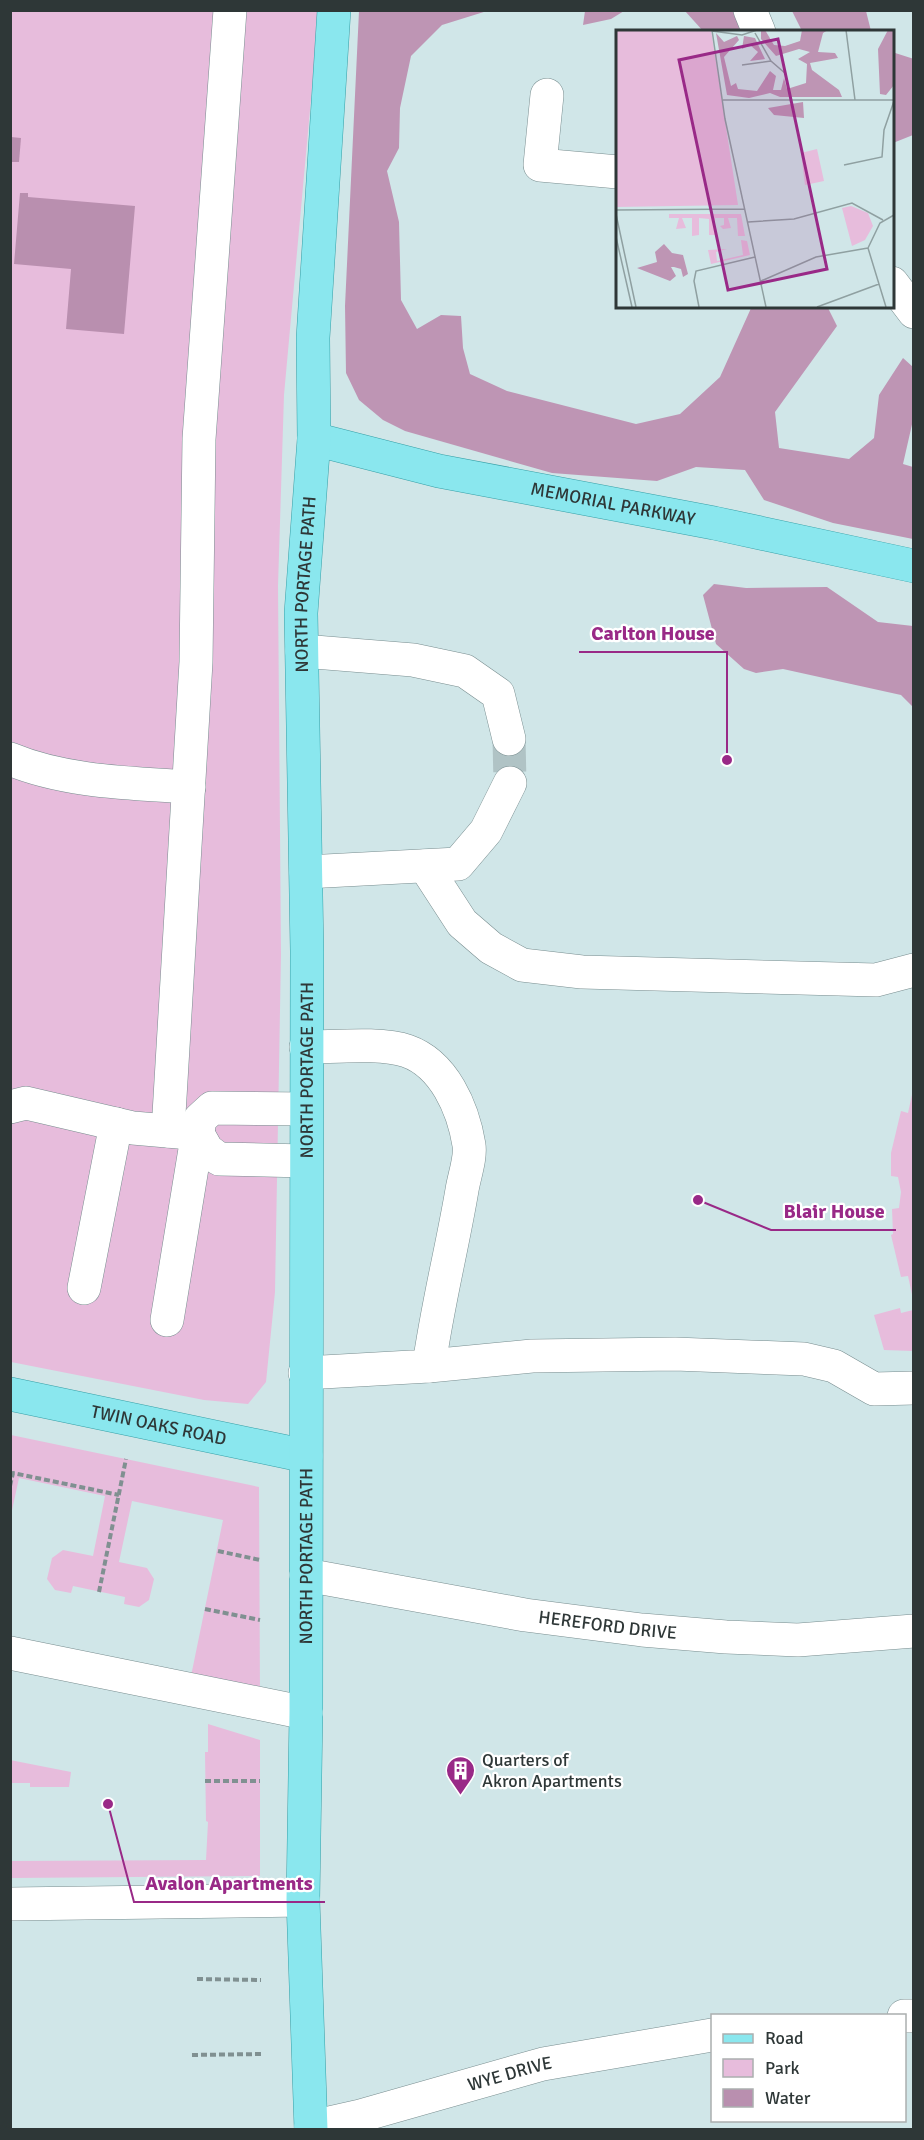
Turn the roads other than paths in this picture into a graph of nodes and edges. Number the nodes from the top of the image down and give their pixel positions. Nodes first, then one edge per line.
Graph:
1 (230, 10) edge
2 (334, 10) edge
3 (750, 10) edge
4 (758, 30) edge
5 (547, 95) dead end
6 (616, 172) edge
7 (894, 286) edge
8 (914, 312) edge
9 (314, 439) junction
10 (914, 566) edge
11 (302, 651) junction
12 (509, 739) tunnel mouth
13 (10, 759) edge
14 (510, 783) tunnel mouth
15 (189, 787) junction
16 (424, 866) junction
17 (306, 872) junction
18 (914, 970) edge
19 (306, 1047) junction
20 (10, 1107) edge
21 (306, 1109) junction
22 (116, 1124) junction
23 (183, 1132) junction
24 (305, 1161) junction
25 (84, 1288) dead end
26 (167, 1320) dead end
27 (429, 1366) junction
28 (305, 1373) junction
29 (914, 1388) edge
30 (10, 1394) edge
31 (306, 1456) junction
32 (306, 1575) junction
33 (914, 1631) edge
34 (10, 1653) edge
35 (306, 1713) junction
36 (303, 1900) junction
37 (10, 1904) edge
38 (711, 2035) edge
39 (311, 2128) edge

1 - 15 street
2 - 9 main road, NORTH PORTAGE PATH
3 - 4 street
5 - 6 street
7 - 8 street
9 - 10 main road, MEMORIAL PARKWAY
9 - 11 main road, NORTH PORTAGE PATH
11 - 12 street
11 - 17 main road, NORTH PORTAGE PATH
13 - 15 street
14 - 16 street
15 - 23 street
16 - 17 street
16 - 18 street
17 - 19 main road, NORTH PORTAGE PATH
19 - 21 main road, NORTH PORTAGE PATH
19 - 27 street
20 - 22 street
21 - 23 street
21 - 24 main road, NORTH PORTAGE PATH
22 - 23 street
22 - 25 street
23 - 24 street
23 - 26 street
24 - 28 main road, NORTH PORTAGE PATH
27 - 28 street
27 - 29 street
28 - 31 main road, NORTH PORTAGE PATH
30 - 31 main road, TWIN OAKS ROAD
31 - 32 main road, NORTH PORTAGE PATH
32 - 33 street, HEREFORD DRIVE
32 - 35 main road, NORTH PORTAGE PATH
34 - 35 street
35 - 36 main road, NORTH PORTAGE PATH
36 - 37 street
36 - 39 main road, NORTH PORTAGE PATH
38 - 39 street, WYE DRIVE

